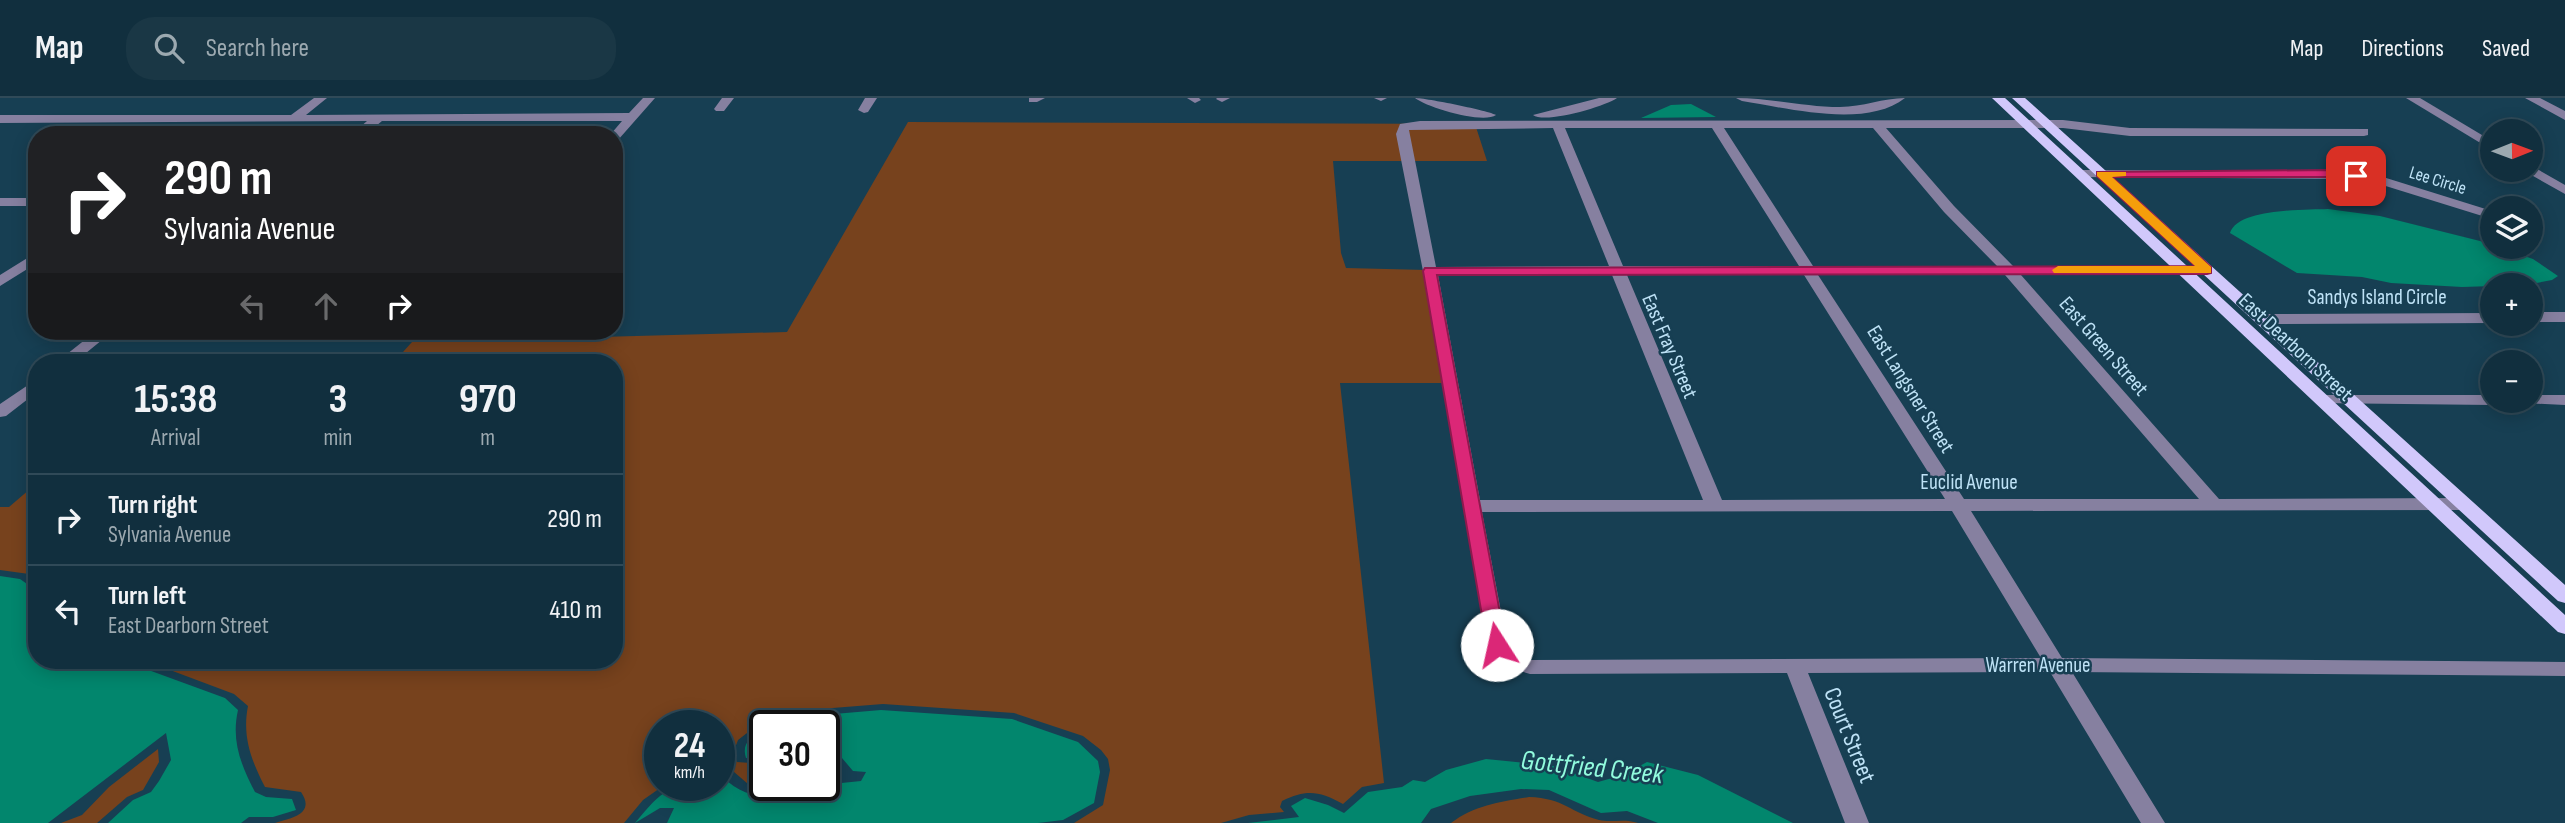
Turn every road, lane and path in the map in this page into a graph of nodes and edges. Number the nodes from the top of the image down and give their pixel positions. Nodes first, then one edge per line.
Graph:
1 (321, 98) edge
2 (649, 98) edge
3 (728, 98) edge
4 (871, 98) edge
5 (1421, 98) edge
6 (1611, 98) edge
7 (1742, 98) edge
8 (1899, 98) edge
9 (1998, 98) edge
10 (2018, 98) edge
11 (2412, 98) edge
12 (2531, 98) edge
13 (720, 109) dead end
14 (864, 110) dead end
15 (2565, 116) edge
16 (295, 117) junction
17 (632, 117) junction
18 (379, 118) junction
19 (0, 119) edge
20 (1556, 124) junction
21 (1715, 124) junction
22 (1876, 124) junction
23 (2026, 124) junction
24 (2046, 124) junction
25 (369, 126) edge
26 (623, 127) edge
27 (2364, 132) dead end
28 (2480, 139) edge
29 (2080, 174) junction
30 (2101, 174) junction
31 (2543, 177) edge
32 (2565, 190) edge
33 (0, 202) edge
34 (28, 202) edge
35 (2480, 211) edge
36 (28, 262) edge
37 (1809, 269) junction
38 (1616, 270) junction
39 (2009, 270) junction
40 (2183, 270) junction
41 (2207, 270) junction
42 (1430, 271) junction
43 (0, 282) edge
44 (2543, 317) edge
45 (2565, 317) edge
46 (2480, 318) edge
47 (2262, 319) junction
48 (93, 340) edge
49 (75, 354) edge
50 (28, 391) edge
51 (2322, 400) junction
52 (2351, 400) junction
53 (2480, 400) edge
54 (2543, 400) edge
55 (2565, 400) edge
56 (0, 412) edge
57 (1958, 505) junction
58 (2214, 505) junction
59 (2434, 505) junction
60 (2465, 505) junction
61 (1473, 506) junction
62 (1715, 506) junction
63 (2565, 596) edge
64 (2565, 627) edge
65 (2056, 665) junction
66 (1795, 666) junction
67 (2565, 669) edge
68 (1857, 823) edge
69 (2152, 823) edge

1 - 16 street
2 - 17 street
3 - 13 street
4 - 14 street
5 - 6 street
7 - 8 street
9 - 23 main road, East Dearborn Street
10 - 24 main road, East Dearborn Street
11 - 28 street
12 - 15 street
16 - 18 street
16 - 19 street
17 - 18 street
17 - 26 street
18 - 25 street
20 - 21 street
20 - 38 street, East Fray Street
20 - 42 street
21 - 22 street
21 - 37 street, East Langsner Street
22 - 23 street
22 - 39 street, East Green Street
23 - 24 street
23 - 29 main road, East Dearborn Street
24 - 27 street
24 - 30 main road, East Dearborn Street
29 - 30 street, Lee Circle
29 - 40 main road, East Dearborn Street
30 - 35 street, Lee Circle
30 - 41 main road, East Dearborn Street
31 - 32 street
33 - 34 street
36 - 43 street
37 - 38 street
37 - 39 street
37 - 57 street, East Langsner Street
38 - 42 street
38 - 62 street, East Fray Street
39 - 40 street
39 - 58 street, East Green Street
40 - 41 street
40 - 51 main road, East Dearborn Street
41 - 47 main road, East Dearborn Street
42 - 61 street
44 - 45 street
46 - 47 street, Sandys Island Circle
47 - 52 main road, East Dearborn Street
48 - 49 street
50 - 56 street
51 - 52 street
51 - 59 main road, East Dearborn Street
52 - 53 street
52 - 60 main road, East Dearborn Street
54 - 55 street
57 - 58 street, Euclid Avenue
57 - 62 street, Euclid Avenue
57 - 65 street, East Langsner Street
58 - 59 street, Euclid Avenue
59 - 60 street, Euclid Avenue
59 - 64 main road, East Dearborn Street
60 - 63 main road, East Dearborn Street
61 - 62 street, Euclid Avenue
61 - 66 street, Warren Avenue
65 - 66 street, Warren Avenue
65 - 67 street, Warren Avenue
65 - 69 street, East Langsner Street
66 - 68 street, Court Street

